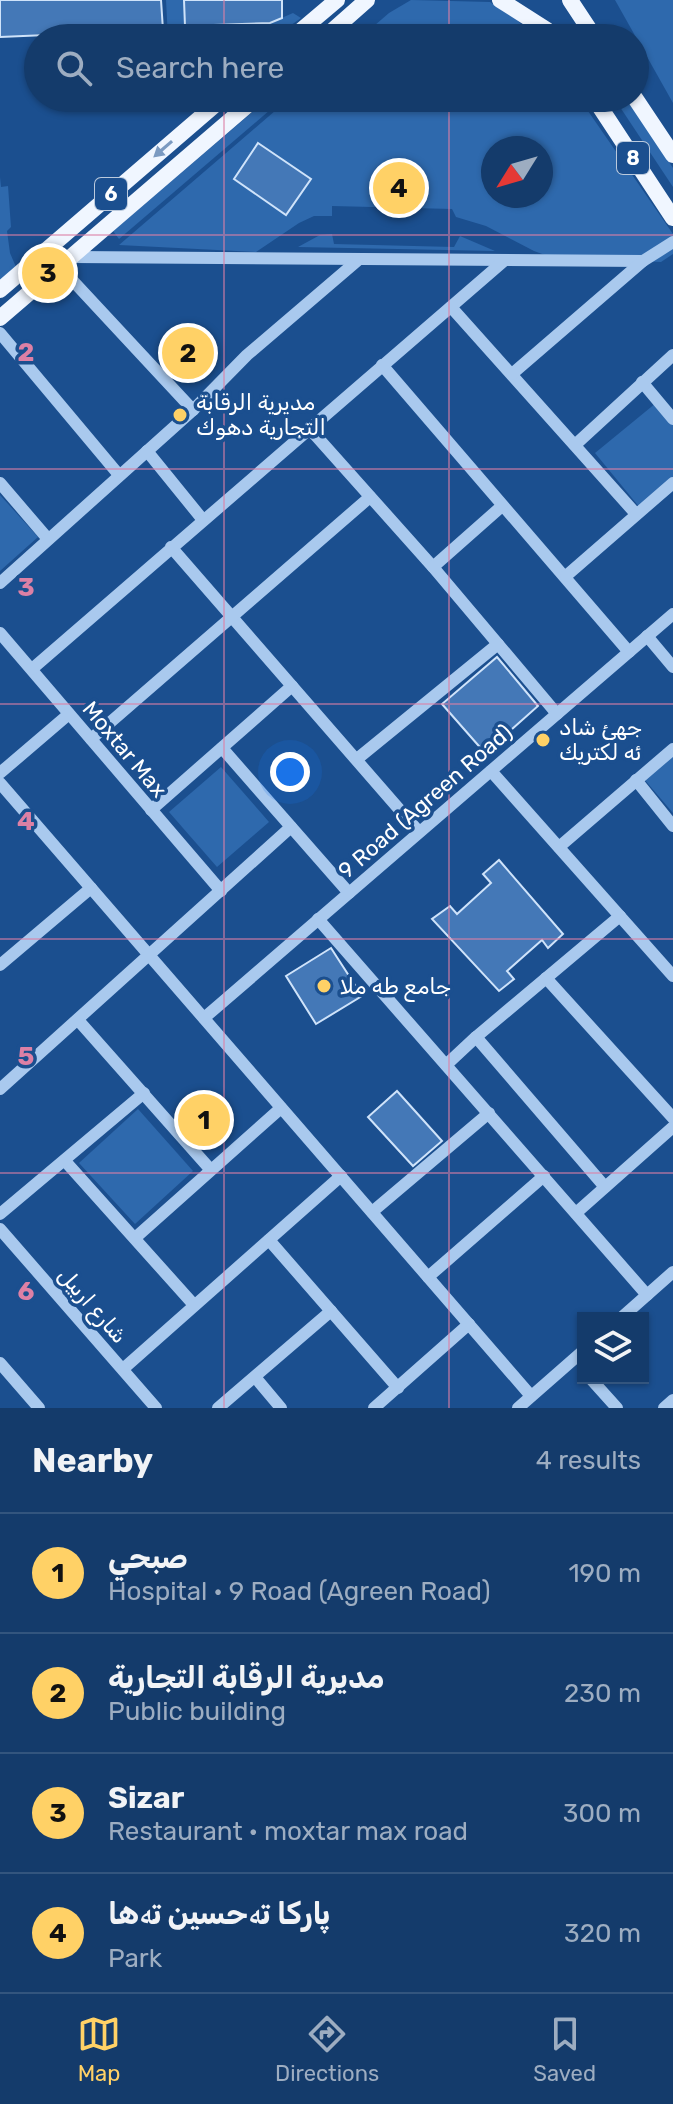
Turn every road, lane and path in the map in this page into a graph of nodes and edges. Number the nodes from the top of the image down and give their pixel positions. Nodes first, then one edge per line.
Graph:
1 (337, 0) edge
2 (367, 0) edge
3 (500, 0) edge
4 (527, 0) edge
5 (570, 0) edge
6 (583, 0) edge
7 (309, 24) edge
8 (340, 24) edge
9 (535, 24) edge
10 (543, 24) edge
11 (586, 24) edge
12 (591, 24) edge
13 (207, 112) edge
14 (240, 112) edge
15 (603, 112) edge
16 (644, 112) edge
17 (673, 155) edge
18 (673, 218) edge
19 (673, 242) edge
20 (505, 260) junction
21 (357, 261) junction
22 (643, 261) junction
23 (66, 262) junction
24 (0, 290) edge
25 (451, 307) junction
26 (0, 318) edge
27 (0, 333) edge
28 (673, 355) edge
29 (382, 365) junction
30 (512, 374) junction
31 (642, 382) junction
32 (193, 410) junction
33 (673, 419) edge
34 (309, 428) junction
35 (575, 445) junction
36 (147, 451) junction
37 (119, 475) junction
38 (0, 483) edge
39 (673, 483) edge
40 (370, 497) junction
41 (502, 506) junction
42 (636, 514) junction
43 (203, 520) junction
44 (48, 539) junction
45 (171, 547) junction
46 (433, 567) junction
47 (566, 576) junction
48 (0, 583) edge
49 (673, 614) edge
50 (232, 618) junction
51 (0, 633) edge
52 (647, 636) junction
53 (498, 644) junction
54 (629, 652) junction
55 (673, 667) edge
56 (32, 669) junction
57 (292, 686) junction
58 (69, 714) junction
59 (557, 714) junction
60 (91, 739) junction
61 (222, 748) junction
62 (673, 749) edge
63 (357, 759) junction
64 (491, 771) junction
65 (0, 773) edge
66 (636, 780) junction
67 (0, 783) edge
68 (151, 810) junction
69 (673, 826) edge
70 (291, 827) junction
71 (419, 832) junction
72 (559, 847) junction
73 (91, 888) junction
74 (221, 891) junction
75 (349, 893) junction
76 (620, 916) junction
77 (318, 919) junction
78 (150, 956) junction
79 (0, 965) edge
80 (673, 976) edge
81 (546, 978) junction
82 (204, 1018) junction
83 (78, 1020) junction
84 (476, 1037) junction
85 (446, 1065) junction
86 (0, 1089) edge
87 (144, 1093) junction
88 (281, 1108) junction
89 (489, 1113) junction
90 (673, 1118) edge
91 (673, 1127) edge
92 (65, 1161) junction
93 (210, 1169) junction
94 (341, 1176) junction
95 (544, 1176) junction
96 (605, 1187) junction
97 (372, 1212) junction
98 (576, 1213) junction
99 (0, 1214) edge
100 (0, 1229) edge
101 (135, 1238) junction
102 (269, 1240) junction
103 (673, 1272) edge
104 (428, 1277) junction
105 (647, 1295) junction
106 (194, 1305) junction
107 (331, 1311) junction
108 (628, 1312) edge
109 (469, 1324) junction
110 (577, 1356) edge
111 (0, 1363) edge
112 (123, 1369) junction
113 (255, 1377) junction
114 (595, 1384) edge
115 (398, 1388) junction
116 (531, 1396) junction
117 (673, 1400) edge
118 (154, 1407) edge
119 (39, 1408) edge
120 (218, 1408) edge
121 (281, 1408) edge
122 (374, 1408) edge
123 (518, 1408) edge
124 (617, 1408) edge
125 (664, 1408) edge

1 - 7 main road
2 - 8 main road
3 - 9 main road
4 - 10 main road
5 - 11 main road
6 - 12 main road
13 -> 24 main road, 6
14 - 23 main road, 6
15 - 18 main road, 8
16 - 17 main road, 8
19 - 22 street
20 - 21 street
20 - 22 street
20 - 25 street
21 - 23 street
21 - 32 street
22 - 30 street
23 - 26 main road, 6
23 - 32 street
25 - 29 street
25 - 30 street
27 - 37 street
28 - 31 street
29 - 34 street
29 - 41 street
30 - 35 street
31 - 33 street
31 - 35 street
32 - 36 street
34 - 40 street
34 - 43 street
35 - 42 street
36 - 37 street
36 - 43 street
37 - 44 street
38 - 44 street
39 - 42 street
40 - 46 street
40 - 50 street
41 - 46 street
41 - 47 street
42 - 47 street
43 - 45 street
44 - 48 street
45 - 50 street
45 - 56 street
46 - 53 street
47 - 54 street
49 - 52 street, 9 Road (Agreen Road)
50 - 57 street
50 - 60 street
51 - 56 street, Moxtar Max
52 - 54 street, 9 Road (Agreen Road)
52 - 55 street
53 - 59 street
53 - 63 street
54 - 59 street, 9 Road (Agreen Road)
56 - 58 street, Moxtar Max
57 - 61 street
57 - 63 street
58 - 60 street, Moxtar Max
58 - 65 street
59 - 64 street, 9 Road (Agreen Road)
60 - 68 street, Moxtar Max
61 - 68 street
61 - 70 street
62 - 66 street
63 - 71 street
64 - 71 street, 9 Road (Agreen Road)
64 - 72 street
66 - 69 street
66 - 72 street
67 - 73 street
68 - 74 street, Moxtar Max
70 - 74 street
70 - 75 street
71 - 75 street, 9 Road (Agreen Road)
72 - 76 street
73 - 78 street
73 - 79 street
74 - 78 street
75 - 77 street, 9 Road (Agreen Road)
76 - 80 street
76 - 81 street
77 - 82 street, 9 Road (Agreen Road)
77 - 85 street
78 - 82 street
78 - 83 street
81 - 84 street
81 - 90 street
82 - 88 street
83 - 86 street
83 - 87 street
84 - 85 street
84 - 96 street
85 - 89 street
87 - 92 street
87 - 93 street
88 - 93 street
88 - 94 street
89 - 95 street
89 - 97 street
91 - 96 street
92 - 99 street
92 - 101 street
93 - 101 street
94 - 97 street
94 - 102 street
95 - 98 street
95 - 104 street
96 - 98 street
97 - 104 street
98 - 105 street
100 - 112 street, شارع اربيل
101 - 106 street
102 - 106 street
102 - 107 street
103 - 105 street
104 - 109 street
105 - 108 street
106 - 112 street
107 - 113 street
107 - 115 street
109 - 115 street
109 - 116 street
110 - 116 street
111 - 119 street
112 - 118 street, شارع اربيل
113 - 120 street
113 - 121 street
114 - 124 street
115 - 122 street
116 - 123 street
117 - 125 street

